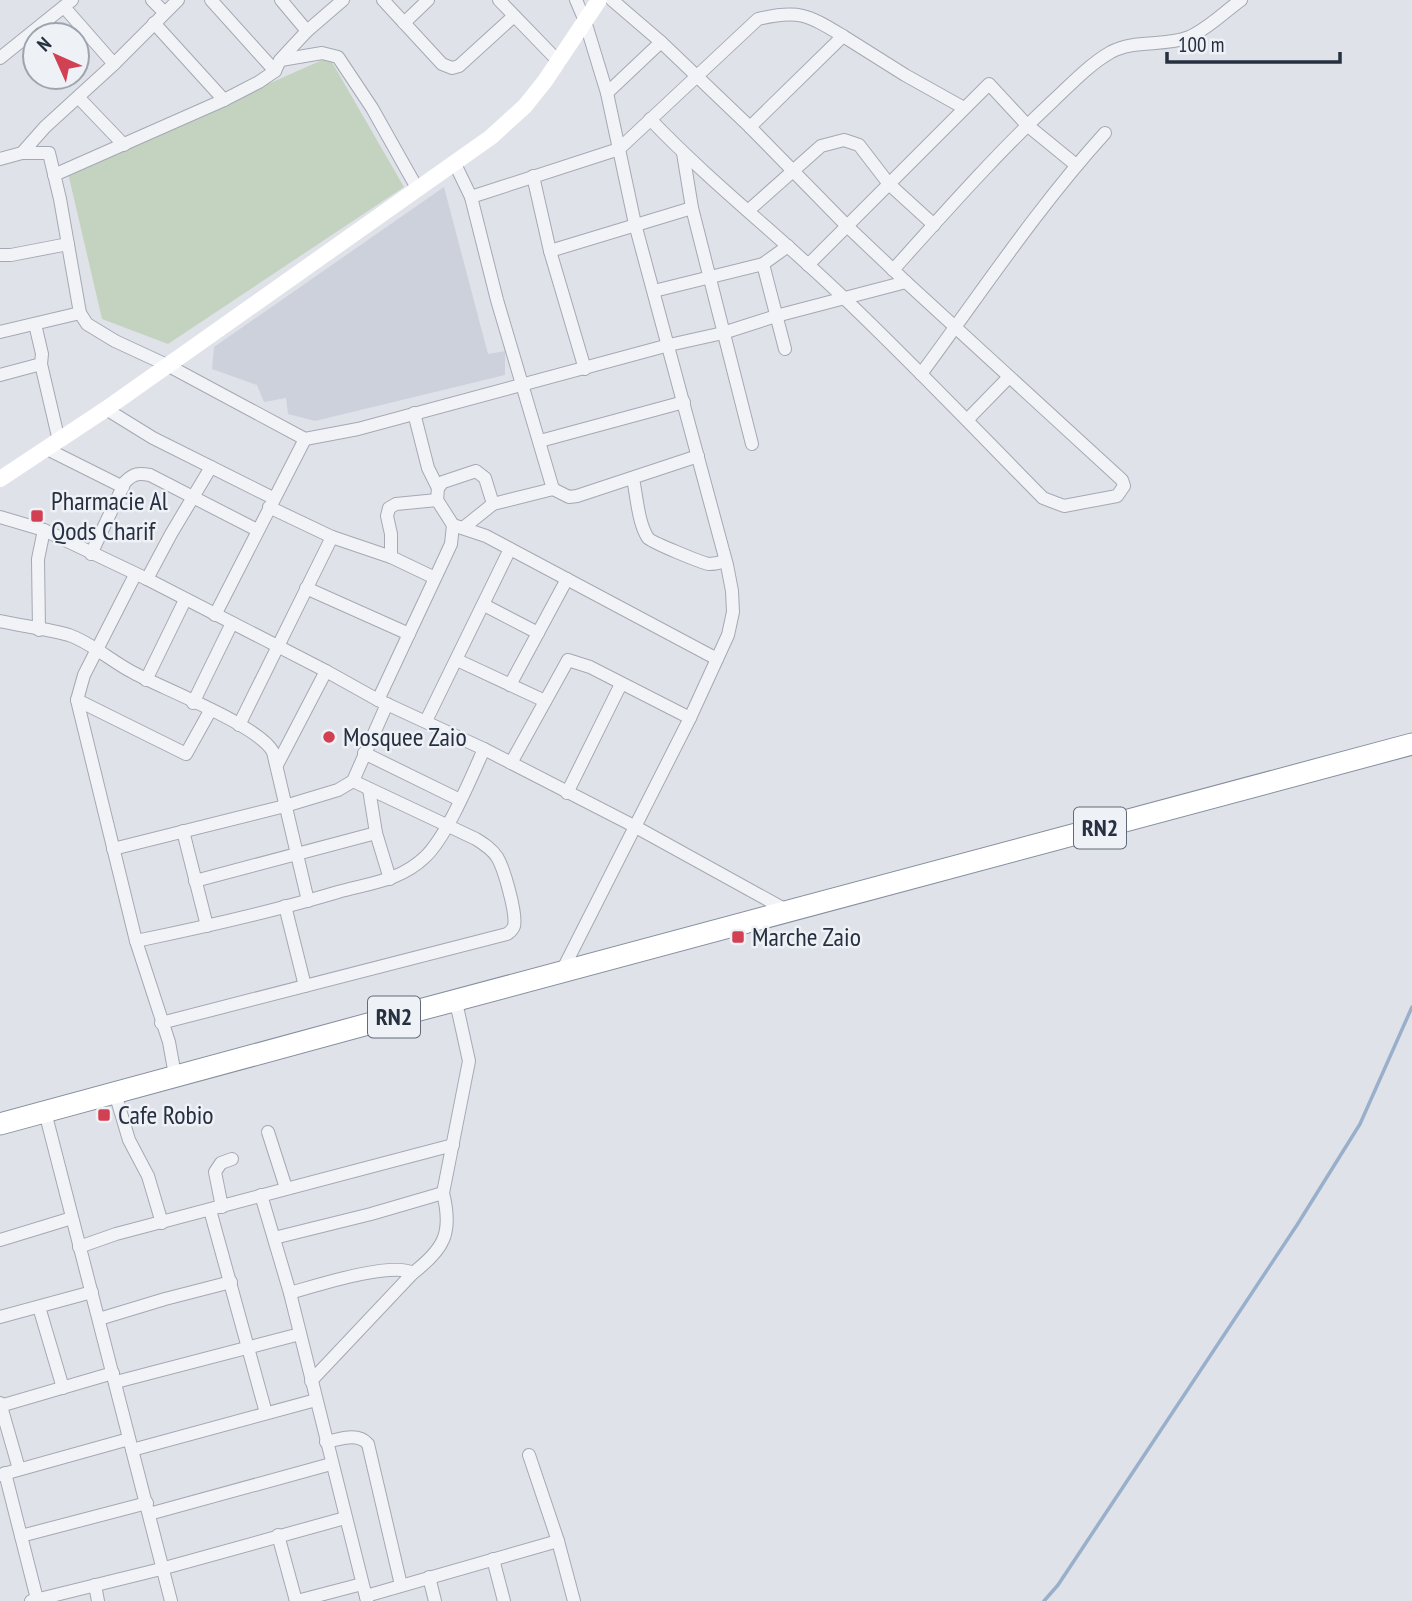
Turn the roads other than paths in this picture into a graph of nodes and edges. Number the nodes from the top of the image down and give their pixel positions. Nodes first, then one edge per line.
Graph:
1 (152, 0) edge
2 (178, 0) edge
3 (211, 0) edge
4 (281, 0) edge
5 (343, 0) edge
6 (383, 0) edge
7 (428, 0) edge
8 (499, 0) edge
9 (576, 0) edge
10 (599, 0) edge
11 (612, 0) edge
12 (1241, 0) edge
13 (68, 3) edge
14 (164, 12) junction
15 (514, 16) junction
16 (585, 21) junction
17 (154, 23) junction
18 (404, 23) junction
19 (307, 31) junction
20 (844, 36) junction
21 (661, 42) junction
22 (0, 58) edge
23 (559, 62) junction
24 (114, 64) junction
25 (278, 65) junction
26 (697, 76) junction
27 (607, 93) junction
28 (78, 97) junction
29 (224, 100) junction
30 (964, 108) junction
31 (650, 119) junction
32 (1027, 125) junction
33 (45, 127) junction
34 (750, 127) junction
35 (1105, 133) dead end
36 (124, 145) junction
37 (619, 149) junction
38 (22, 153) junction
39 (49, 153) junction
40 (683, 153) junction
41 (0, 159) edge
42 (454, 164) junction
43 (1076, 165) junction
44 (794, 170) junction
45 (54, 175) junction
46 (533, 176) junction
47 (889, 184) junction
48 (417, 188) junction
49 (471, 197) junction
50 (692, 208) junction
51 (749, 210) junction
52 (635, 223) junction
53 (934, 225) junction
54 (847, 226) junction
55 (68, 244) junction
56 (788, 246) junction
57 (550, 251) junction
58 (0, 255) edge
59 (763, 264) junction
60 (807, 265) junction
61 (893, 270) junction
62 (710, 276) junction
63 (906, 282) junction
64 (654, 291) junction
65 (844, 298) junction
66 (80, 313) junction
67 (776, 316) junction
68 (35, 324) junction
69 (955, 328) junction
70 (0, 331) edge
71 (723, 333) junction
72 (669, 345) junction
73 (785, 349) dead end
74 (41, 364) junction
75 (169, 366) junction
76 (585, 369) junction
77 (921, 374) junction
78 (0, 375) edge
79 (1009, 377) junction
80 (523, 383) junction
81 (684, 402) junction
82 (106, 410) junction
83 (414, 413) junction
84 (967, 420) junction
85 (305, 439) junction
86 (540, 441) junction
87 (752, 444) dead end
88 (53, 445) junction
89 (698, 456) junction
90 (211, 467) junction
91 (0, 479) edge
92 (633, 479) junction
93 (123, 487) junction
94 (553, 489) junction
95 (438, 494) junction
96 (193, 496) junction
97 (271, 502) junction
98 (493, 504) junction
99 (0, 517) edge
100 (458, 526) junction
101 (44, 530) junction
102 (257, 530) junction
103 (332, 537) junction
104 (510, 549) junction
105 (91, 554) junction
106 (391, 557) junction
107 (725, 561) junction
108 (141, 577) junction
109 (435, 578) junction
110 (567, 579) junction
111 (306, 588) junction
112 (185, 600) junction
113 (484, 605) junction
114 (215, 615) junction
115 (0, 621) edge
116 (232, 623) junction
117 (39, 631) junction
118 (538, 632) junction
119 (409, 634) junction
120 (277, 647) junction
121 (97, 651) junction
122 (717, 659) junction
123 (457, 660) junction
124 (326, 671) junction
125 (146, 680) junction
126 (621, 684) junction
127 (510, 685) junction
128 (77, 700) junction
129 (545, 701) junction
130 (383, 702) junction
131 (193, 703) junction
132 (210, 711) junction
133 (690, 718) junction
134 (426, 721) junction
135 (239, 725) junction
136 (1412, 744) edge
137 (484, 749) junction
138 (364, 753) junction
139 (511, 764) junction
140 (276, 765) junction
141 (353, 781) junction
142 (369, 789) junction
143 (567, 793) junction
144 (460, 800) junction
145 (285, 806) junction
146 (446, 825) junction
147 (635, 826) junction
148 (183, 831) junction
149 (376, 833) junction
150 (113, 849) junction
151 (296, 852) junction
152 (390, 879) junction
153 (195, 881) junction
154 (308, 901) junction
155 (285, 906) junction
156 (788, 911) junction
157 (207, 926) junction
158 (136, 941) junction
159 (562, 971) junction
160 (305, 986) junction
161 (451, 1002) junction
162 (161, 1023) junction
163 (175, 1075) junction
164 (116, 1093) junction
165 (45, 1112) junction
166 (0, 1124) edge
167 (268, 1132) dead end
168 (453, 1144) junction
169 (232, 1160) dead end
170 (286, 1188) junction
171 (443, 1194) junction
172 (261, 1195) junction
173 (216, 1209) junction
174 (72, 1218) junction
175 (162, 1223) junction
176 (274, 1238) junction
177 (0, 1240) edge
178 (79, 1247) junction
179 (412, 1273) junction
180 (231, 1282) junction
181 (92, 1292) junction
182 (290, 1293) junction
183 (38, 1307) junction
184 (0, 1317) edge
185 (99, 1319) junction
186 (300, 1334) junction
187 (249, 1346) junction
188 (115, 1378) junction
189 (311, 1381) junction
190 (63, 1388) junction
191 (316, 1400) junction
192 (0, 1405) edge
193 (266, 1413) junction
194 (326, 1441) junction
195 (131, 1444) junction
196 (529, 1455) dead end
197 (331, 1464) junction
198 (19, 1469) junction
199 (3, 1474) edge
200 (148, 1508) junction
201 (345, 1518) junction
202 (278, 1535) junction
203 (21, 1536) junction
204 (558, 1541) junction
205 (493, 1559) junction
206 (161, 1569) junction
207 (429, 1577) junction
208 (95, 1585) junction
209 (401, 1585) junction
210 (365, 1594) edge
211 (43, 1599) edge
212 (98, 1601) edge
213 (171, 1601) edge
214 (297, 1601) edge
215 (435, 1601) edge
216 (504, 1601) edge
217 (574, 1601) edge

1 - 14 street
2 - 14 street
3 - 25 street
4 - 19 street
5 - 19 street
6 - 18 street
7 - 18 street
8 - 15 street
9 - 16 street
10 - 16 street
11 - 21 street
12 - 32 street
13 - 22 street
13 - 24 street
14 - 17 street
15 - 18 street
15 - 23 street
16 - 23 street
16 - 27 street
17 - 24 street
17 - 29 street
19 - 25 street
20 - 26 street
20 - 30 street
20 - 34 street
21 - 26 street
21 - 27 street
23 - 42 street
24 - 28 street
25 - 29 street
25 - 48 street
26 - 31 street
26 - 34 street
27 - 37 street
28 - 33 street
28 - 36 street
29 - 36 street
30 - 32 street
30 - 47 street
31 - 37 street
31 - 40 street
32 - 43 street
32 - 53 street
33 - 38 street
33 - 39 street
34 - 44 street
35 - 43 street
36 - 45 street
37 - 46 street
37 - 52 street
38 - 39 street
38 - 41 street
39 - 45 street
40 - 50 street
40 - 51 street
42 - 48 street
42 - 49 street
43 - 69 street
44 - 47 street
44 - 51 street
44 - 54 street
45 - 55 street
46 - 49 street
46 - 57 street
47 - 53 street
47 - 54 street
48 - 75 street
49 - 80 street
50 - 52 street
50 - 62 street
51 - 56 street
52 - 57 street
52 - 64 street
53 - 61 street
54 - 60 street
54 - 61 street
55 - 58 street
55 - 66 street
56 - 59 street
56 - 60 street
57 - 76 street
59 - 62 street
59 - 67 street
60 - 65 street
61 - 63 street
62 - 64 street
62 - 71 street
63 - 65 street
63 - 69 street
64 - 72 street
65 - 67 street
65 - 77 street
66 - 68 street
66 - 75 street
67 - 71 street
67 - 73 street
68 - 70 street
68 - 74 street
69 - 77 street
69 - 79 street
71 - 72 street
71 - 87 street
72 - 76 street
72 - 81 street
74 - 78 street
74 - 88 street
75 - 82 street
75 - 85 street
76 - 80 street
77 - 84 street
79 - 84 street
79 - 84 street
80 - 83 street
80 - 86 street
81 - 86 street
81 - 89 street
82 - 88 street
82 - 90 street
83 - 85 street
83 - 95 street
85 - 97 street
86 - 94 street
88 - 91 street
88 - 93 street
89 - 92 street
89 - 107 street
90 - 96 street
90 - 97 street
92 - 94 street
92 - 107 street
93 - 96 street
93 - 105 street
94 - 98 street
95 - 98 street
95 - 100 street
95 - 106 street
96 - 102 street
96 - 108 street
97 - 102 street
97 - 103 street
98 - 100 street
99 - 101 street
100 - 104 street
100 - 109 street
101 - 105 street
101 - 117 street
102 - 114 street
103 - 106 street
103 - 111 street
104 - 110 street
104 - 113 street
105 - 108 street
106 - 109 street
107 - 122 street
108 - 112 street
108 - 121 street
109 - 119 street
110 - 118 street
110 - 122 street
111 - 119 street
111 - 120 street
112 - 114 street
112 - 125 street
113 - 118 street
113 - 123 street
114 - 116 street
115 - 117 street
116 - 120 street
116 - 131 street
117 - 121 street
118 - 127 street
119 - 130 street
120 - 124 street
120 - 135 street
121 - 125 street
121 - 128 street
122 - 133 street
123 - 127 street
123 - 134 street
124 - 130 street
124 - 140 street
125 - 131 street
126 - 129 street
126 - 133 street
126 - 143 street
127 - 129 street
128 - 132 street
128 - 150 street
129 - 139 street
130 - 134 street
130 - 138 street
131 - 132 street
132 - 135 street
133 - 147 street
134 - 137 street
135 - 140 street
136 - 156 highway, RN2
137 - 139 street
137 - 144 street
138 - 141 street
138 - 144 street
139 - 143 street
140 - 145 street
141 - 142 street
141 - 145 street
142 - 146 street
142 - 149 street
143 - 147 street
144 - 146 street
145 - 148 street
145 - 151 street
146 - 152 street
146 - 160 street
147 - 156 street
147 - 159 street
148 - 150 street
148 - 153 street
149 - 151 street
149 - 152 street
150 - 158 street
151 - 153 street
151 - 154 street
152 - 154 street
153 - 157 street
154 - 155 street
155 - 157 street
155 - 160 street
156 - 159 highway, RN2
157 - 158 street
158 - 162 street
159 - 161 highway, RN2
160 - 162 street
161 - 163 highway, RN2
161 - 168 street
162 - 163 street
163 - 164 highway, RN2
164 - 165 highway, RN2
164 - 175 street
165 - 166 highway, RN2
165 - 174 street
167 - 170 street
168 - 170 street
168 - 171 street
169 - 173 street
170 - 172 street
171 - 176 street
171 - 179 street
172 - 173 street
172 - 176 street
173 - 175 street
173 - 180 street
174 - 177 street
174 - 178 street
175 - 178 street
176 - 182 street
178 - 181 street
179 - 182 street
179 - 189 street
180 - 185 street
180 - 187 street
181 - 183 street
181 - 185 street
182 - 186 street
183 - 184 street
183 - 190 street
185 - 188 street
186 - 187 street
186 - 189 street
187 - 188 street
187 - 193 street
188 - 190 street
188 - 195 street
189 - 191 street
190 - 192 street
191 - 193 street
191 - 194 street
192 - 198 street
193 - 195 street
194 - 197 street
194 - 209 street
195 - 198 street
195 - 200 street
196 - 204 street
197 - 200 street
197 - 201 street
198 - 199 street
199 - 203 street
200 - 203 street
200 - 206 street
201 - 202 street
201 - 210 street
202 - 206 street
202 - 214 street
203 - 211 street
204 - 205 street
204 - 217 street
205 - 207 street
205 - 216 street
206 - 208 street
206 - 213 street
207 - 209 street
207 - 215 street
208 - 211 street
208 - 212 street
209 - 210 street
210 - 214 street

